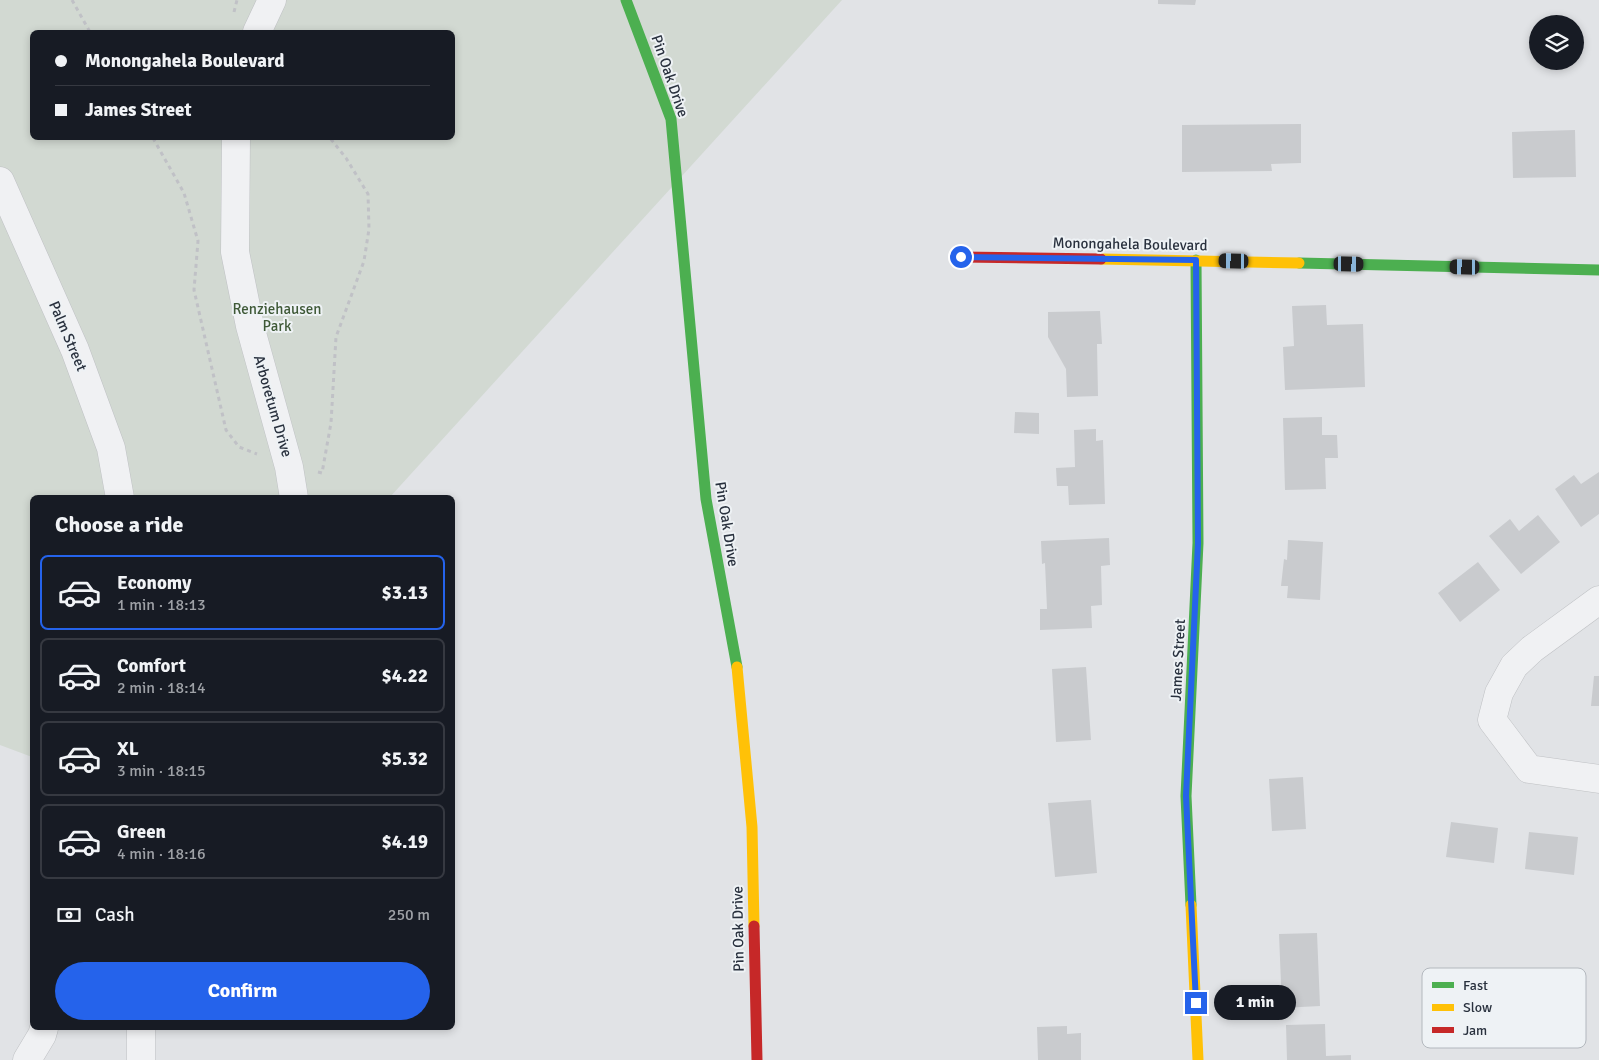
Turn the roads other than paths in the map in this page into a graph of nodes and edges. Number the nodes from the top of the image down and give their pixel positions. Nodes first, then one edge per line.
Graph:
1 (272, 0) edge
2 (626, 0) edge
3 (258, 30) edge
4 (236, 140) edge
5 (0, 181) edge
6 (961, 257) dead end
7 (1196, 260) junction
8 (1599, 270) edge
9 (119, 495) edge
10 (294, 495) edge
11 (1599, 600) edge
12 (1599, 779) edge
13 (43, 1030) edge
14 (142, 1030) edge
15 (756, 1059) edge
16 (27, 1060) edge
17 (141, 1060) edge
18 (1198, 1060) edge

1 - 3 street
2 - 15 street, Pin Oak Drive
4 - 10 street, Arboretum Drive
5 - 9 street, Palm Street
6 - 7 street, Monongahela Boulevard
7 - 8 street, Monongahela Boulevard
7 - 18 street, James Street
11 - 12 street
13 - 16 street
14 - 17 street

